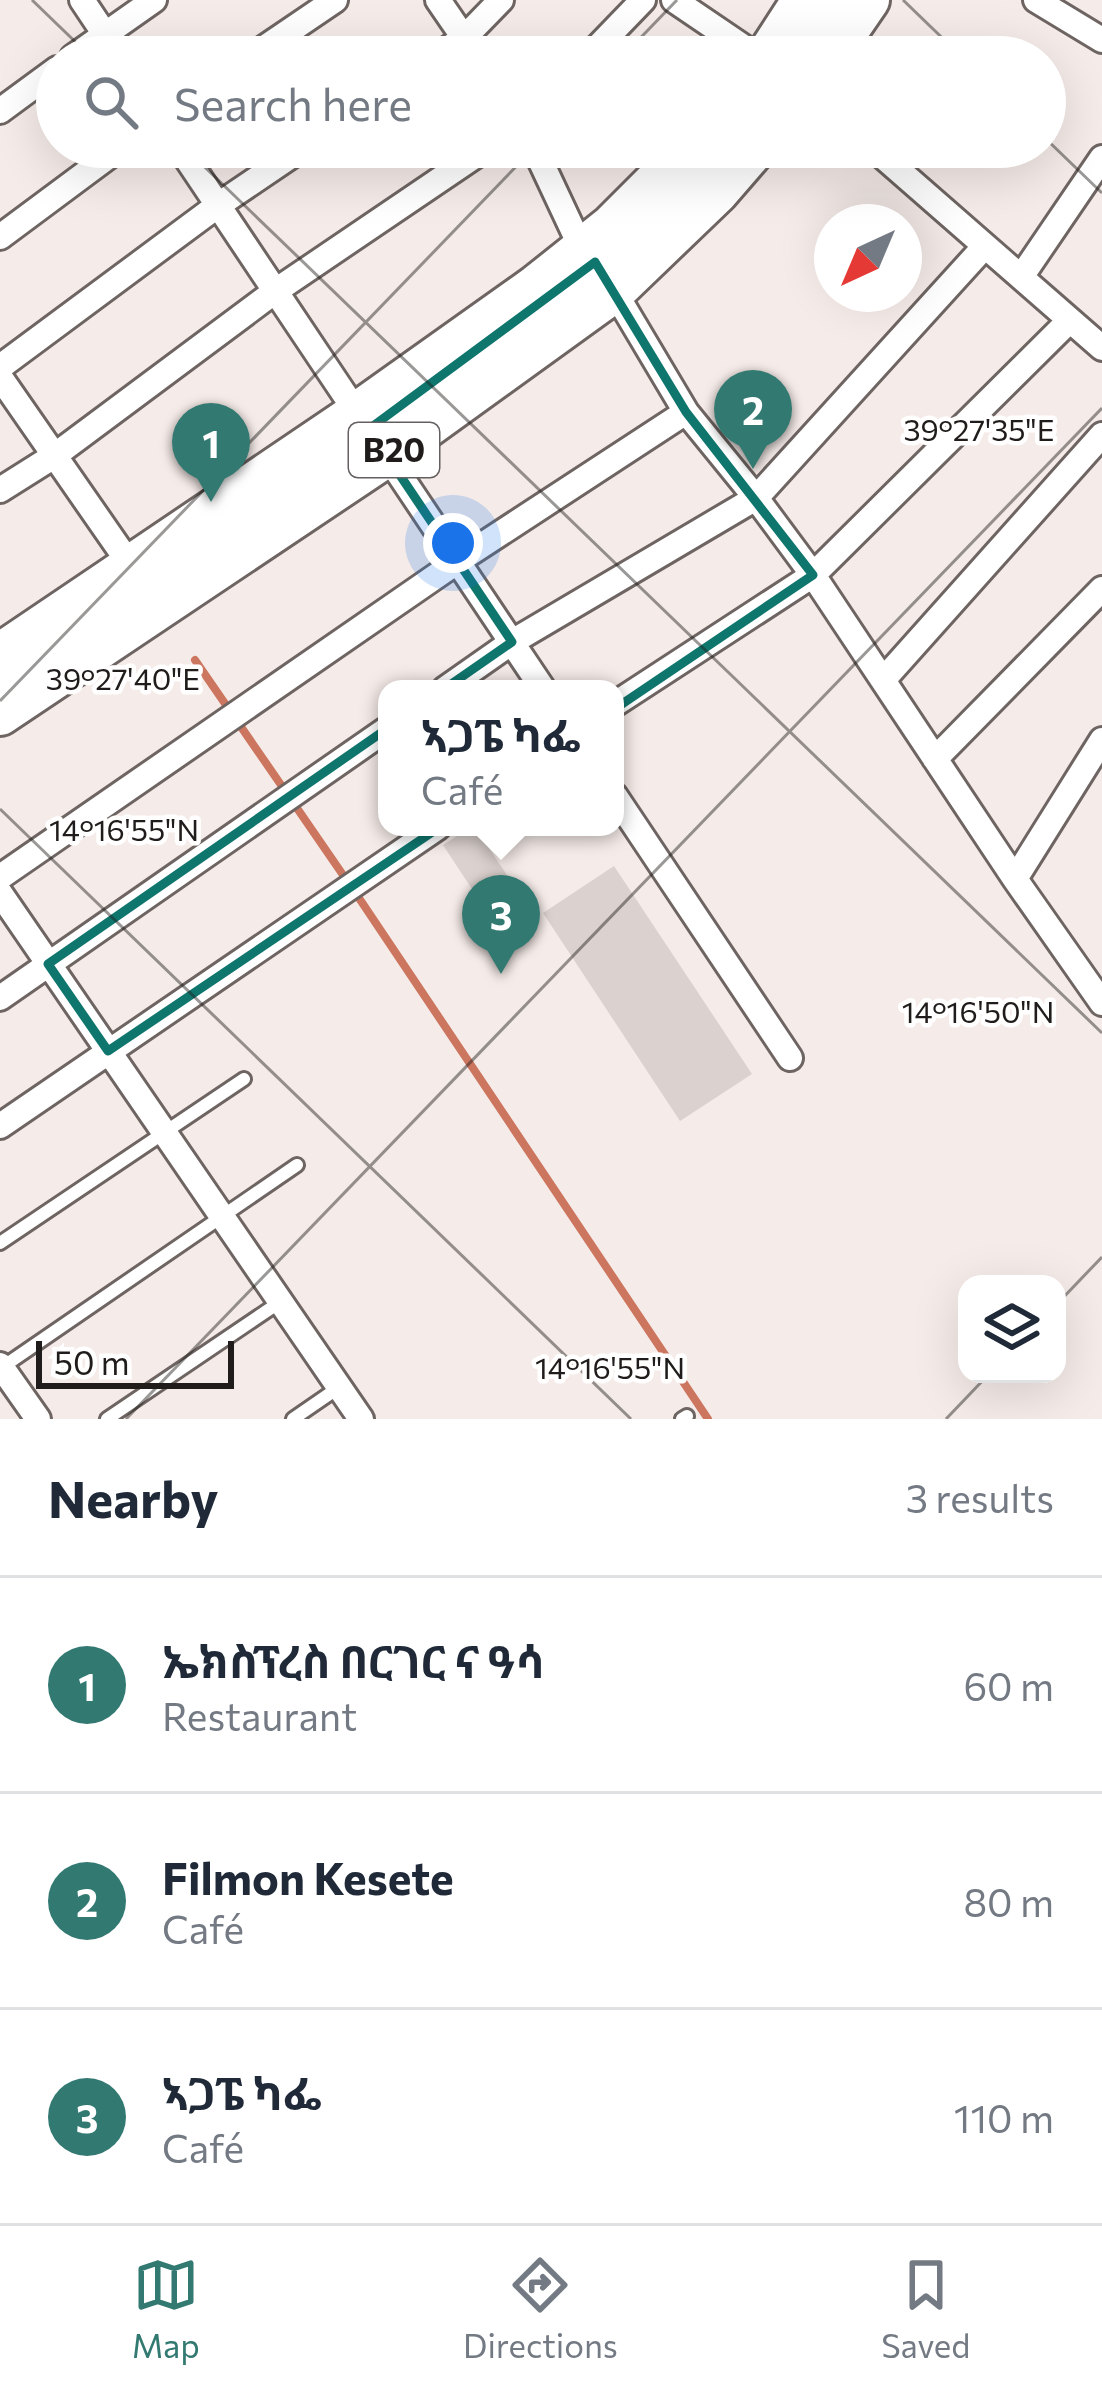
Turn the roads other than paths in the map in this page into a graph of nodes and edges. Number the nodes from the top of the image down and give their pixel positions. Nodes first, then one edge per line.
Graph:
1 (82, 0) edge
2 (154, 0) edge
3 (334, 0) edge
4 (438, 0) edge
5 (501, 0) edge
6 (643, 0) edge
7 (674, 0) edge
8 (793, 0) edge
9 (827, 0) edge
10 (868, 0) edge
11 (1036, 0) edge
12 (104, 34) junction
13 (101, 36) edge
14 (281, 36) edge
15 (462, 36) edge
16 (478, 36) edge
17 (608, 36) edge
18 (726, 36) edge
19 (770, 36) edge
20 (804, 36) edge
21 (843, 36) edge
22 (1102, 40) edge
23 (36, 84) edge
24 (0, 111) edge
25 (1102, 158) edge
26 (94, 168) edge
27 (192, 168) edge
28 (273, 168) edge
29 (457, 168) edge
30 (545, 168) edge
31 (657, 168) edge
32 (692, 168) edge
33 (738, 168) edge
34 (896, 168) edge
35 (218, 206) junction
36 (0, 237) edge
37 (985, 246) junction
38 (596, 265) junction
39 (1021, 277) junction
40 (274, 292) junction
41 (1070, 320) junction
42 (1102, 348) edge
43 (0, 367) edge
44 (0, 377) edge
45 (686, 412) junction
46 (369, 431) junction
47 (1102, 435) edge
48 (55, 456) junction
49 (314, 485) junction
50 (0, 490) edge
51 (756, 498) junction
52 (127, 560) junction
53 (458, 561) junction
54 (813, 575) junction
55 (1102, 589) edge
56 (512, 642) junction
57 (0, 644) edge
58 (0, 676) edge
59 (884, 679) junction
60 (458, 680) edge
61 (537, 680) edge
62 (624, 698) edge
63 (0, 714) edge
64 (378, 735) edge
65 (1102, 740) edge
66 (935, 758) junction
67 (624, 809) edge
68 (425, 836) edge
69 (0, 877) edge
70 (1016, 879) junction
71 (0, 893) edge
72 (49, 964) junction
73 (0, 998) edge
74 (1102, 1003) edge
75 (108, 1051) junction
76 (790, 1058) dead end
77 (244, 1079) dead end
78 (0, 1126) edge
79 (164, 1132) junction
80 (297, 1165) dead end
81 (222, 1216) junction
82 (0, 1243) edge
83 (280, 1301) junction
84 (0, 1367) edge
85 (339, 1387) junction
86 (38, 1419) edge
87 (107, 1419) edge
88 (293, 1419) edge
89 (361, 1419) edge

1 - 12 street
2 - 12 street
3 - 14 street
4 - 15 street
5 - 16 street
6 - 17 street
7 - 18 street
8 - 19 street
9 - 20 highway
10 - 21 highway
11 - 22 street
12 - 13 street
23 - 24 street
25 - 39 street
26 - 36 street
27 - 35 street
28 - 35 street
29 - 40 street
30 - 38 street
31 - 38 street
32 - 38 highway, B20
33 - 38 highway, B20
34 - 37 street
35 - 40 street
35 - 43 street
37 - 39 street
37 - 51 street
38 - 45 street
38 - 46 highway, B20
38 - 46 street
39 - 41 street
40 - 46 street
40 - 48 street
41 - 42 street
41 - 54 street
44 - 48 street
45 - 51 street
45 - 53 street
46 - 49 highway, B20
46 - 52 street
46 - 53 street
47 - 59 street
48 - 50 street
48 - 52 street
49 - 58 highway, B20
49 - 63 highway, B20
51 - 54 street
51 - 56 street
52 - 57 street
53 - 56 street
53 - 69 street
54 - 59 street
54 - 62 street
55 - 66 street
56 - 60 street
56 - 61 street
59 - 66 street
64 - 72 street
65 - 70 street
66 - 70 street
67 - 76 street
68 - 75 street
70 - 74 street
71 - 72 street
72 - 73 street
72 - 75 street
75 - 78 street
75 - 79 street
77 - 79 lane
79 - 81 street
79 - 82 lane
80 - 81 lane
81 - 83 street
81 - 84 lane
83 - 85 street
83 - 87 lane
84 - 86 street
85 - 88 lane
85 - 89 street

